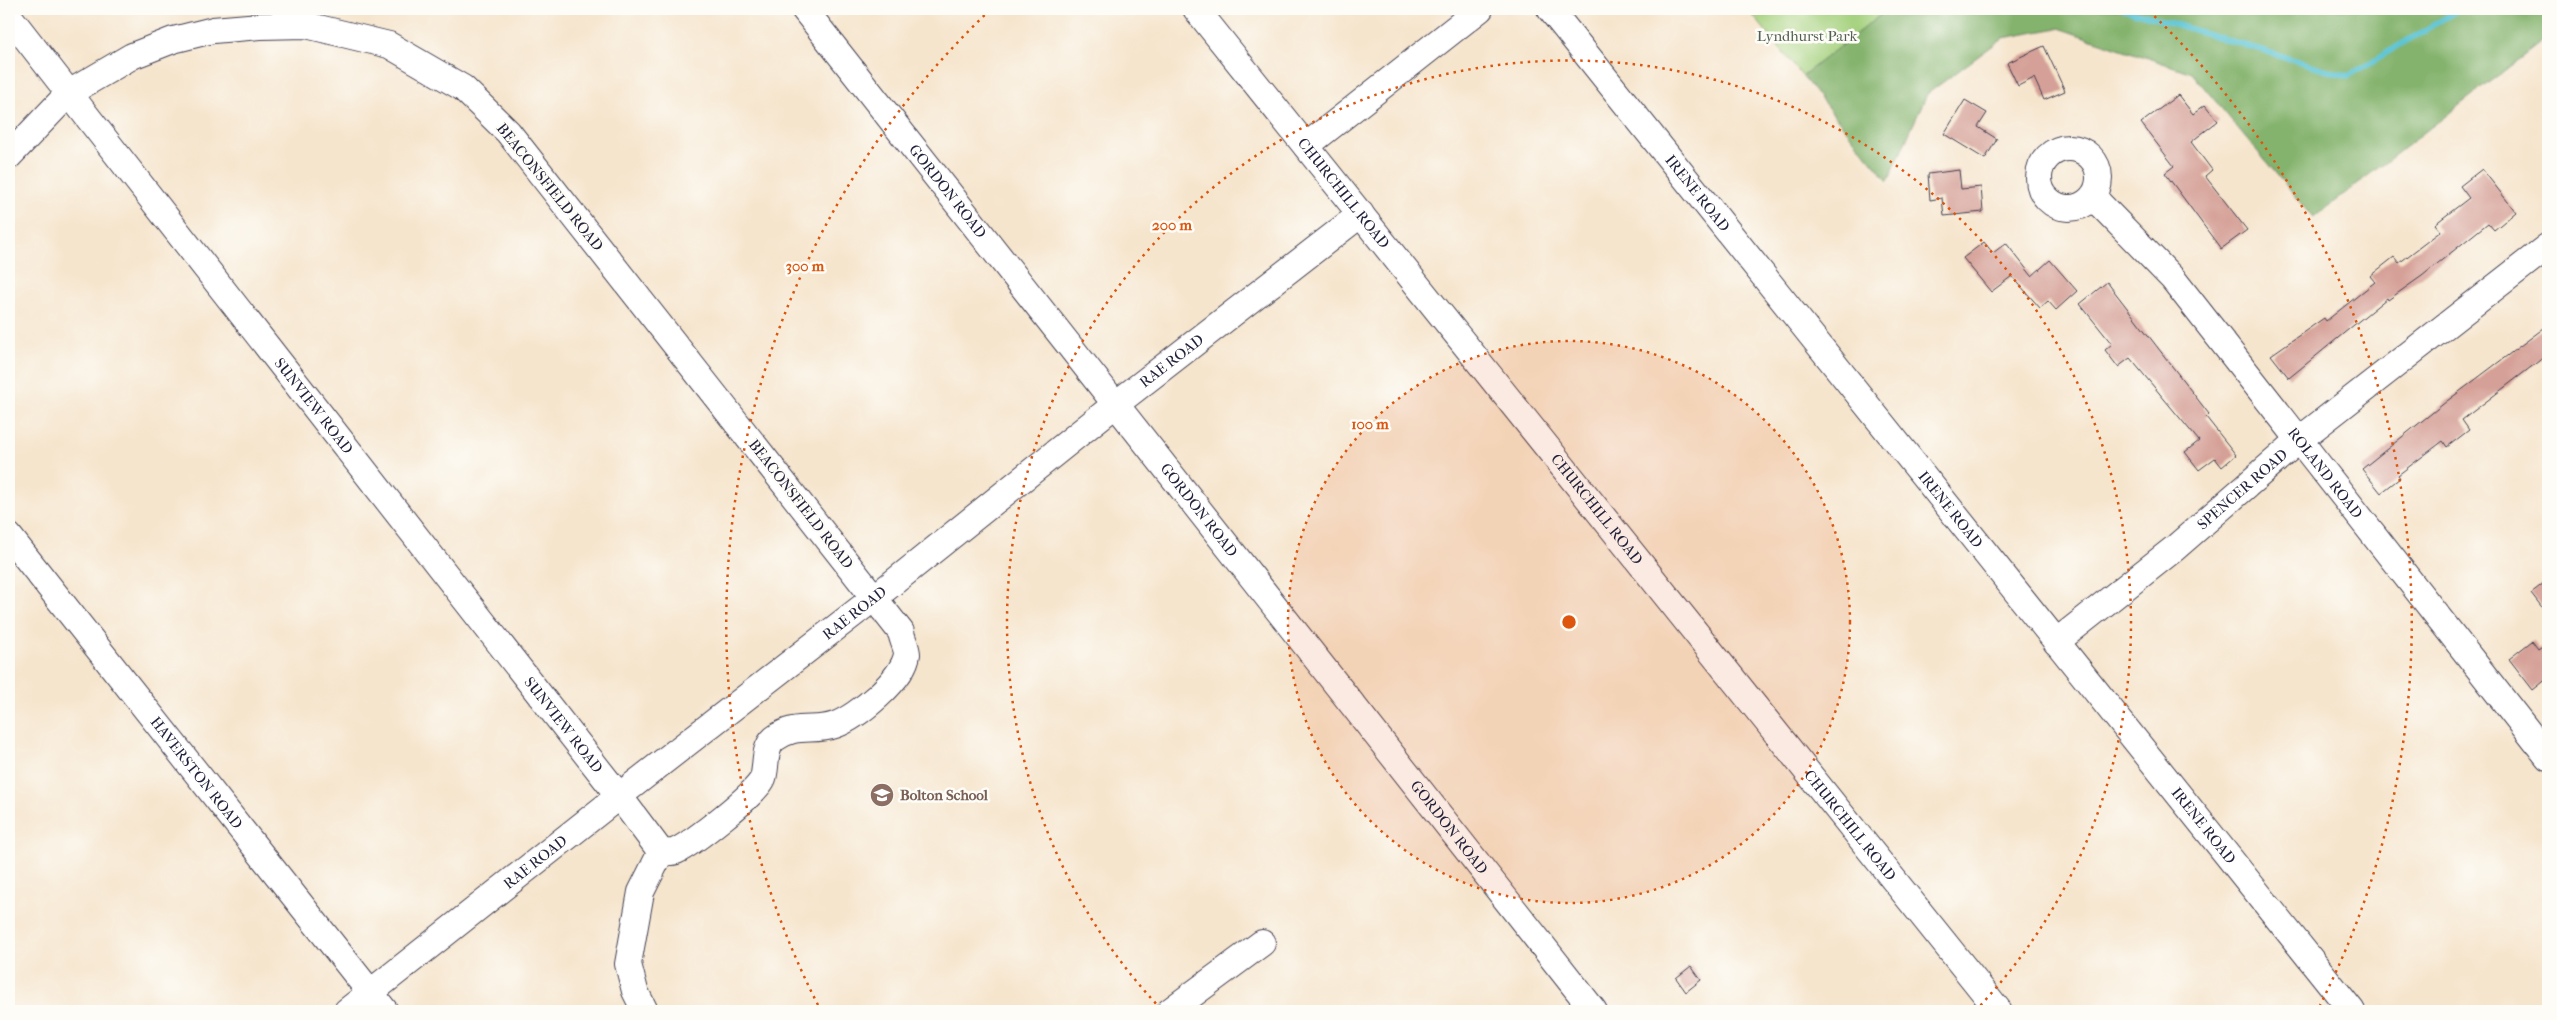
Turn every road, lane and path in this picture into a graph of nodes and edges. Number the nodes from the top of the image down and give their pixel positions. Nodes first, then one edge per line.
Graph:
1 (804, 9) edge
2 (1196, 9) edge
3 (1480, 9) edge
4 (1550, 9) edge
5 (9, 16) edge
6 (69, 93) junction
7 (1306, 146) junction
8 (9, 156) edge
9 (2093, 197) dead end
10 (1361, 214) junction
11 (2548, 246) edge
12 (1116, 404) junction
13 (2299, 440) junction
14 (9, 536) edge
15 (874, 598) junction
16 (2056, 642) junction
17 (2545, 745) edge
18 (619, 796) junction
19 (661, 852) junction
20 (1262, 943) dead end
21 (378, 1002) edge
22 (347, 1011) edge
23 (645, 1011) edge
24 (1170, 1011) edge
25 (1594, 1011) edge
26 (1999, 1011) edge
27 (2352, 1011) edge

1 - 12 street, GORDON ROAD
2 - 7 street, CHURCHILL ROAD
3 - 7 street
4 - 16 street, IRENE ROAD
5 - 6 street, SUNVIEW ROAD
6 - 8 street
6 - 15 street, BEACONSFIELD ROAD
6 - 18 street, SUNVIEW ROAD
7 - 10 street, CHURCHILL ROAD
9 - 13 street, ROLAND ROAD
10 - 12 street, RAE ROAD
10 - 26 street, CHURCHILL ROAD
11 - 13 street, SPENCER ROAD
12 - 15 street, RAE ROAD
12 - 25 street, GORDON ROAD
13 - 16 street, SPENCER ROAD
13 - 17 street, ROLAND ROAD
14 - 21 street, HAVERSTON ROAD
15 - 18 street, RAE ROAD
15 - 19 street, BEACONSFIELD ROAD
16 - 27 street, IRENE ROAD
18 - 19 street, SUNVIEW ROAD
18 - 21 street, RAE ROAD
19 - 23 street
20 - 24 street
21 - 22 street, RAE ROAD

